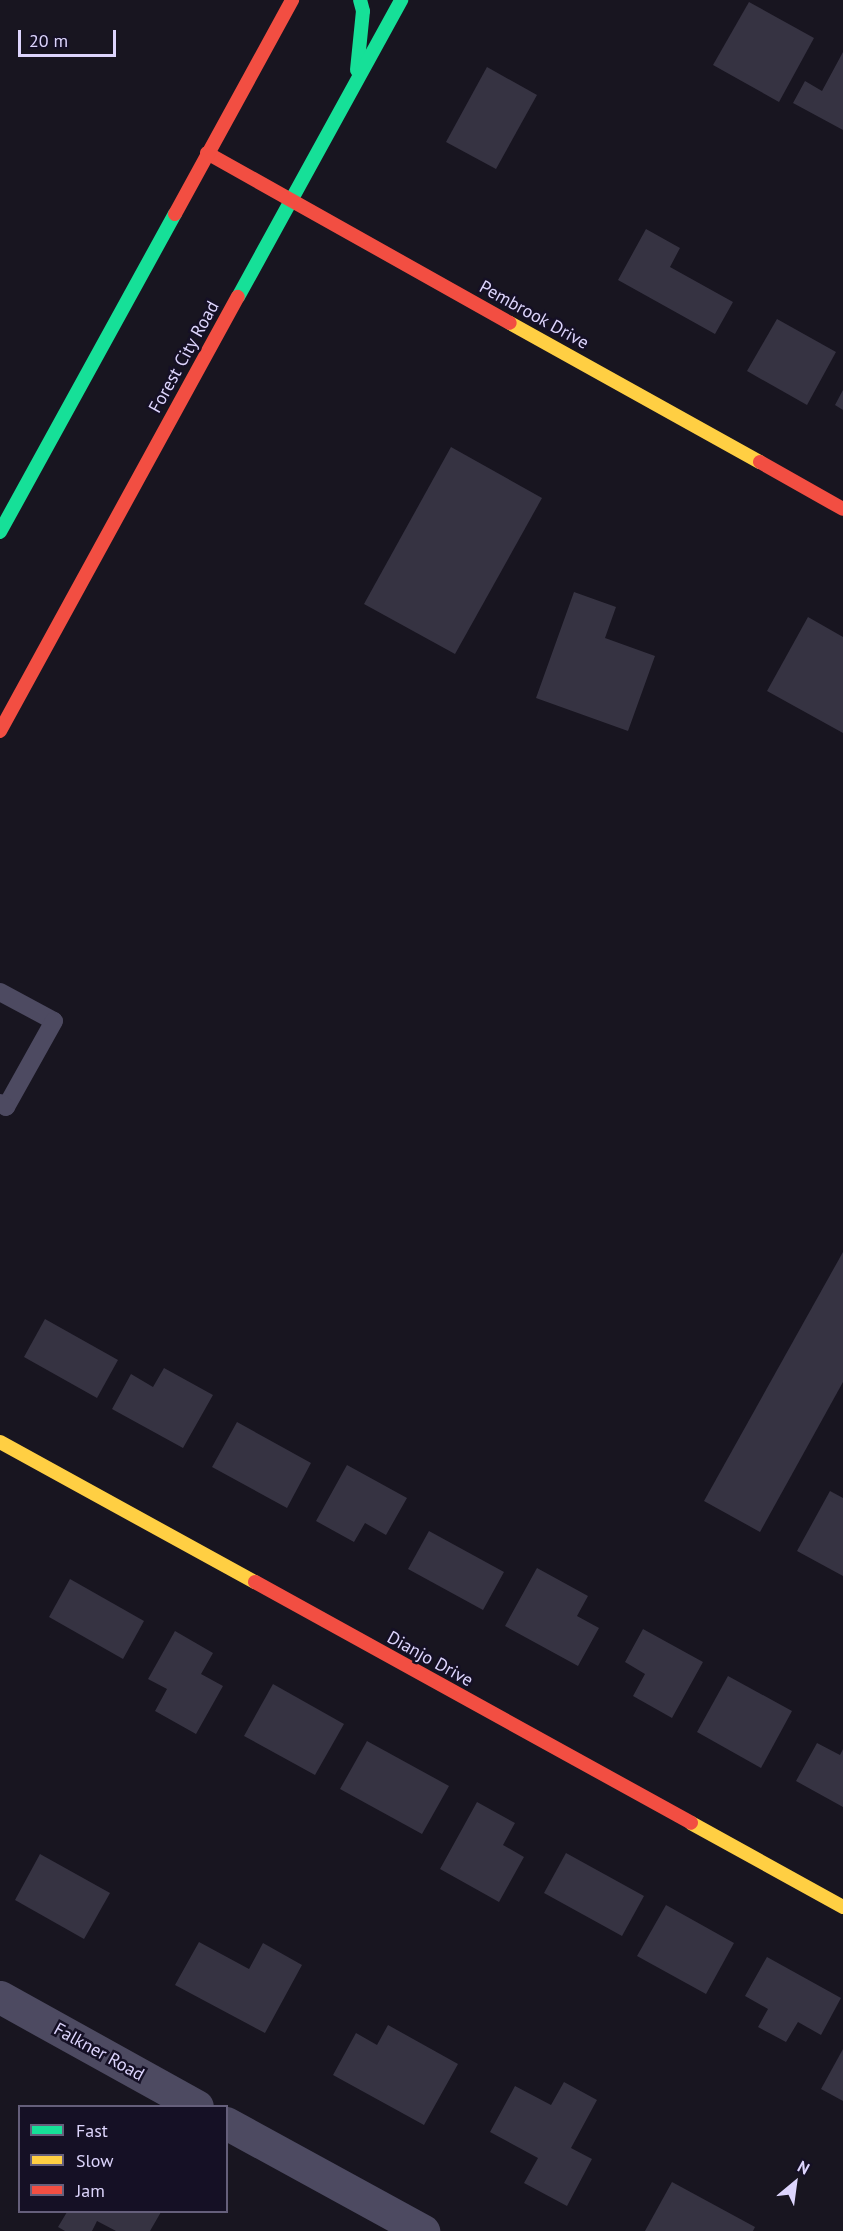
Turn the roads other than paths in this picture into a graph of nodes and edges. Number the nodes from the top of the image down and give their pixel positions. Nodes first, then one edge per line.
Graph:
1 (292, 0) edge
2 (360, 0) edge
3 (401, 0) edge
4 (355, 84) junction
5 (207, 153) junction
6 (291, 200) junction
7 (843, 509) edge
8 (0, 532) edge
9 (0, 731) edge
10 (0, 992) edge
11 (0, 1103) edge
12 (0, 1442) edge
13 (843, 1907) edge
14 (0, 1997) edge
15 (195, 2105) edge
16 (228, 2124) edge
17 (423, 2231) edge

1 - 5 street
2 - 4 street
3 - 4 street, Forest City Road
4 - 6 street, Forest City Road
5 - 6 street, Pembrook Drive
5 - 8 street
6 - 7 street, Pembrook Drive
6 - 9 street, Forest City Road
10 - 11 lane
12 - 13 street, Dianjo Drive
14 - 15 street, Falkner Road
16 - 17 street

